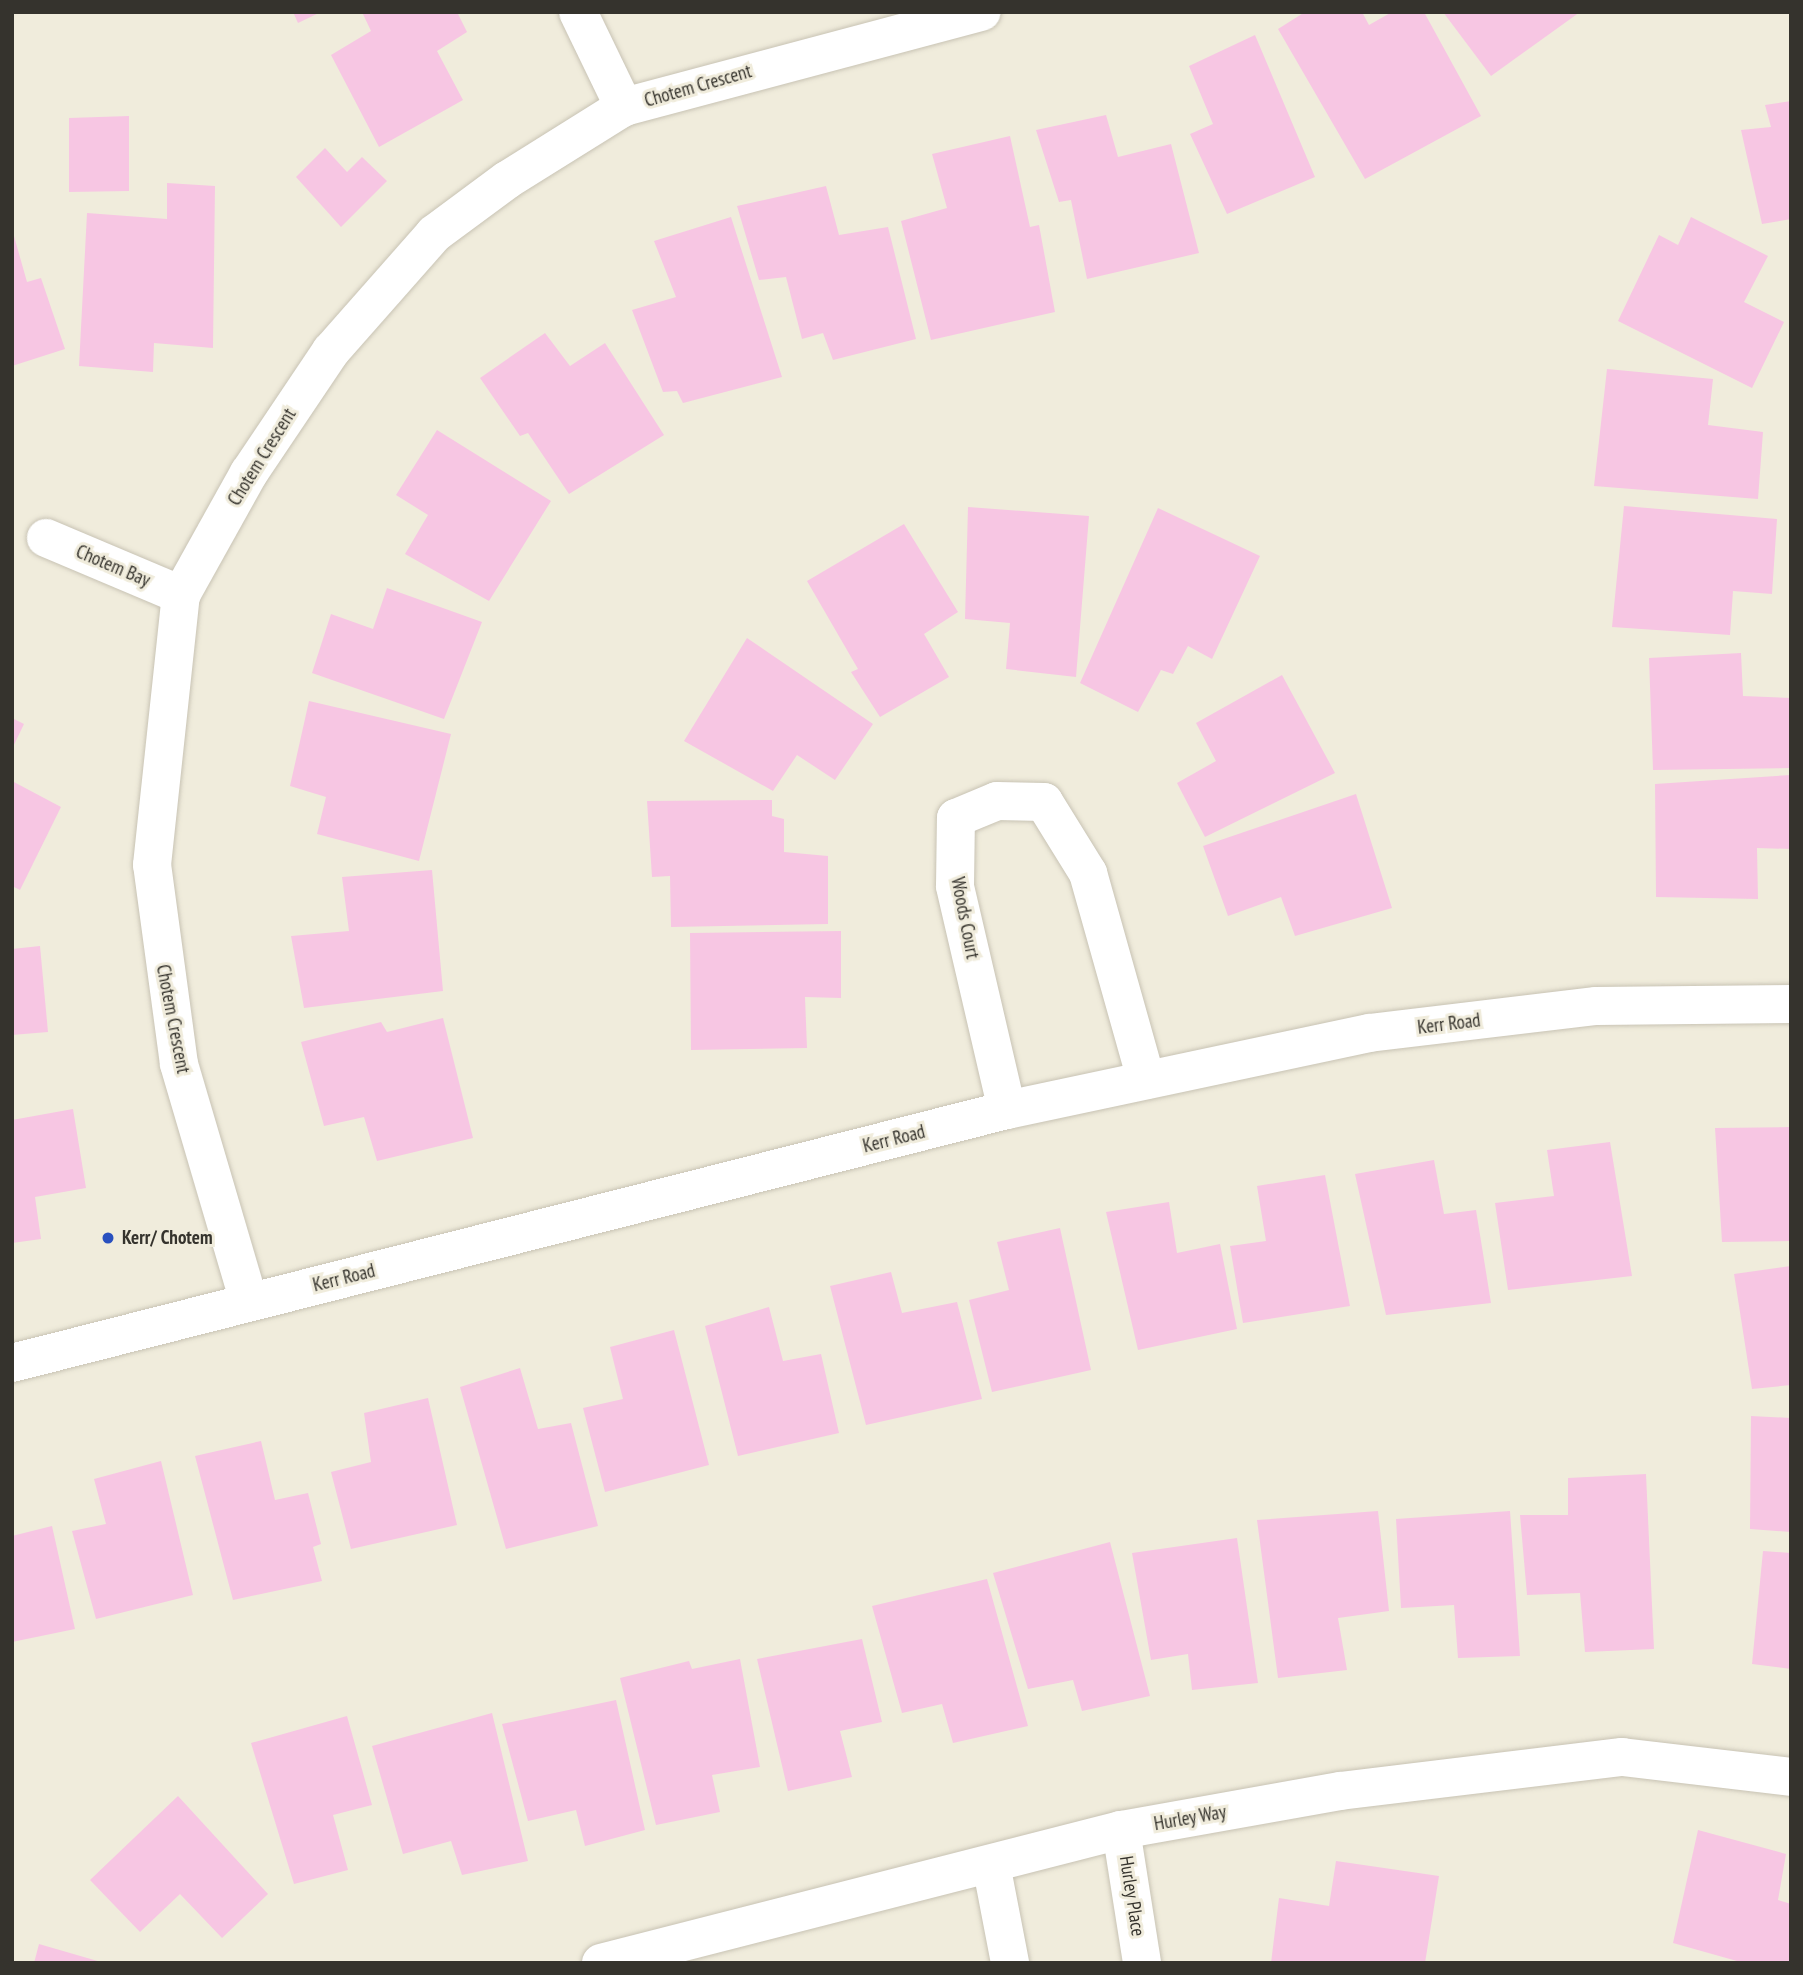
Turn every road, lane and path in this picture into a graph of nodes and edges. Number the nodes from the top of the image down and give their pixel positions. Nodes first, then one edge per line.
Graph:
1 (578, 12) edge
2 (982, 12) edge
3 (624, 107) junction
4 (46, 538) dead end
5 (181, 595) junction
6 (1791, 1004) edge
7 (1146, 1080) junction
8 (1007, 1110) junction
9 (249, 1302) junction
10 (12, 1363) edge
11 (1791, 1777) edge
12 (1121, 1830) junction
13 (990, 1864) junction
14 (601, 1963) edge
15 (1010, 1963) edge
16 (1142, 1963) edge

1 - 3 street
2 - 3 street, Chotem Crescent
3 - 5 street, Chotem Crescent
4 - 5 street, Chotem Bay
5 - 9 street, Chotem Crescent
6 - 7 street, Kerr Road
7 - 8 street, Kerr Road
7 - 8 street, Woods Court
8 - 9 street, Kerr Road
9 - 10 street, Kerr Road
11 - 12 street, Hurley Way
12 - 13 street, Hurley Way
12 - 16 street, Hurley Place
13 - 14 street, Hurley Way
13 - 15 street

